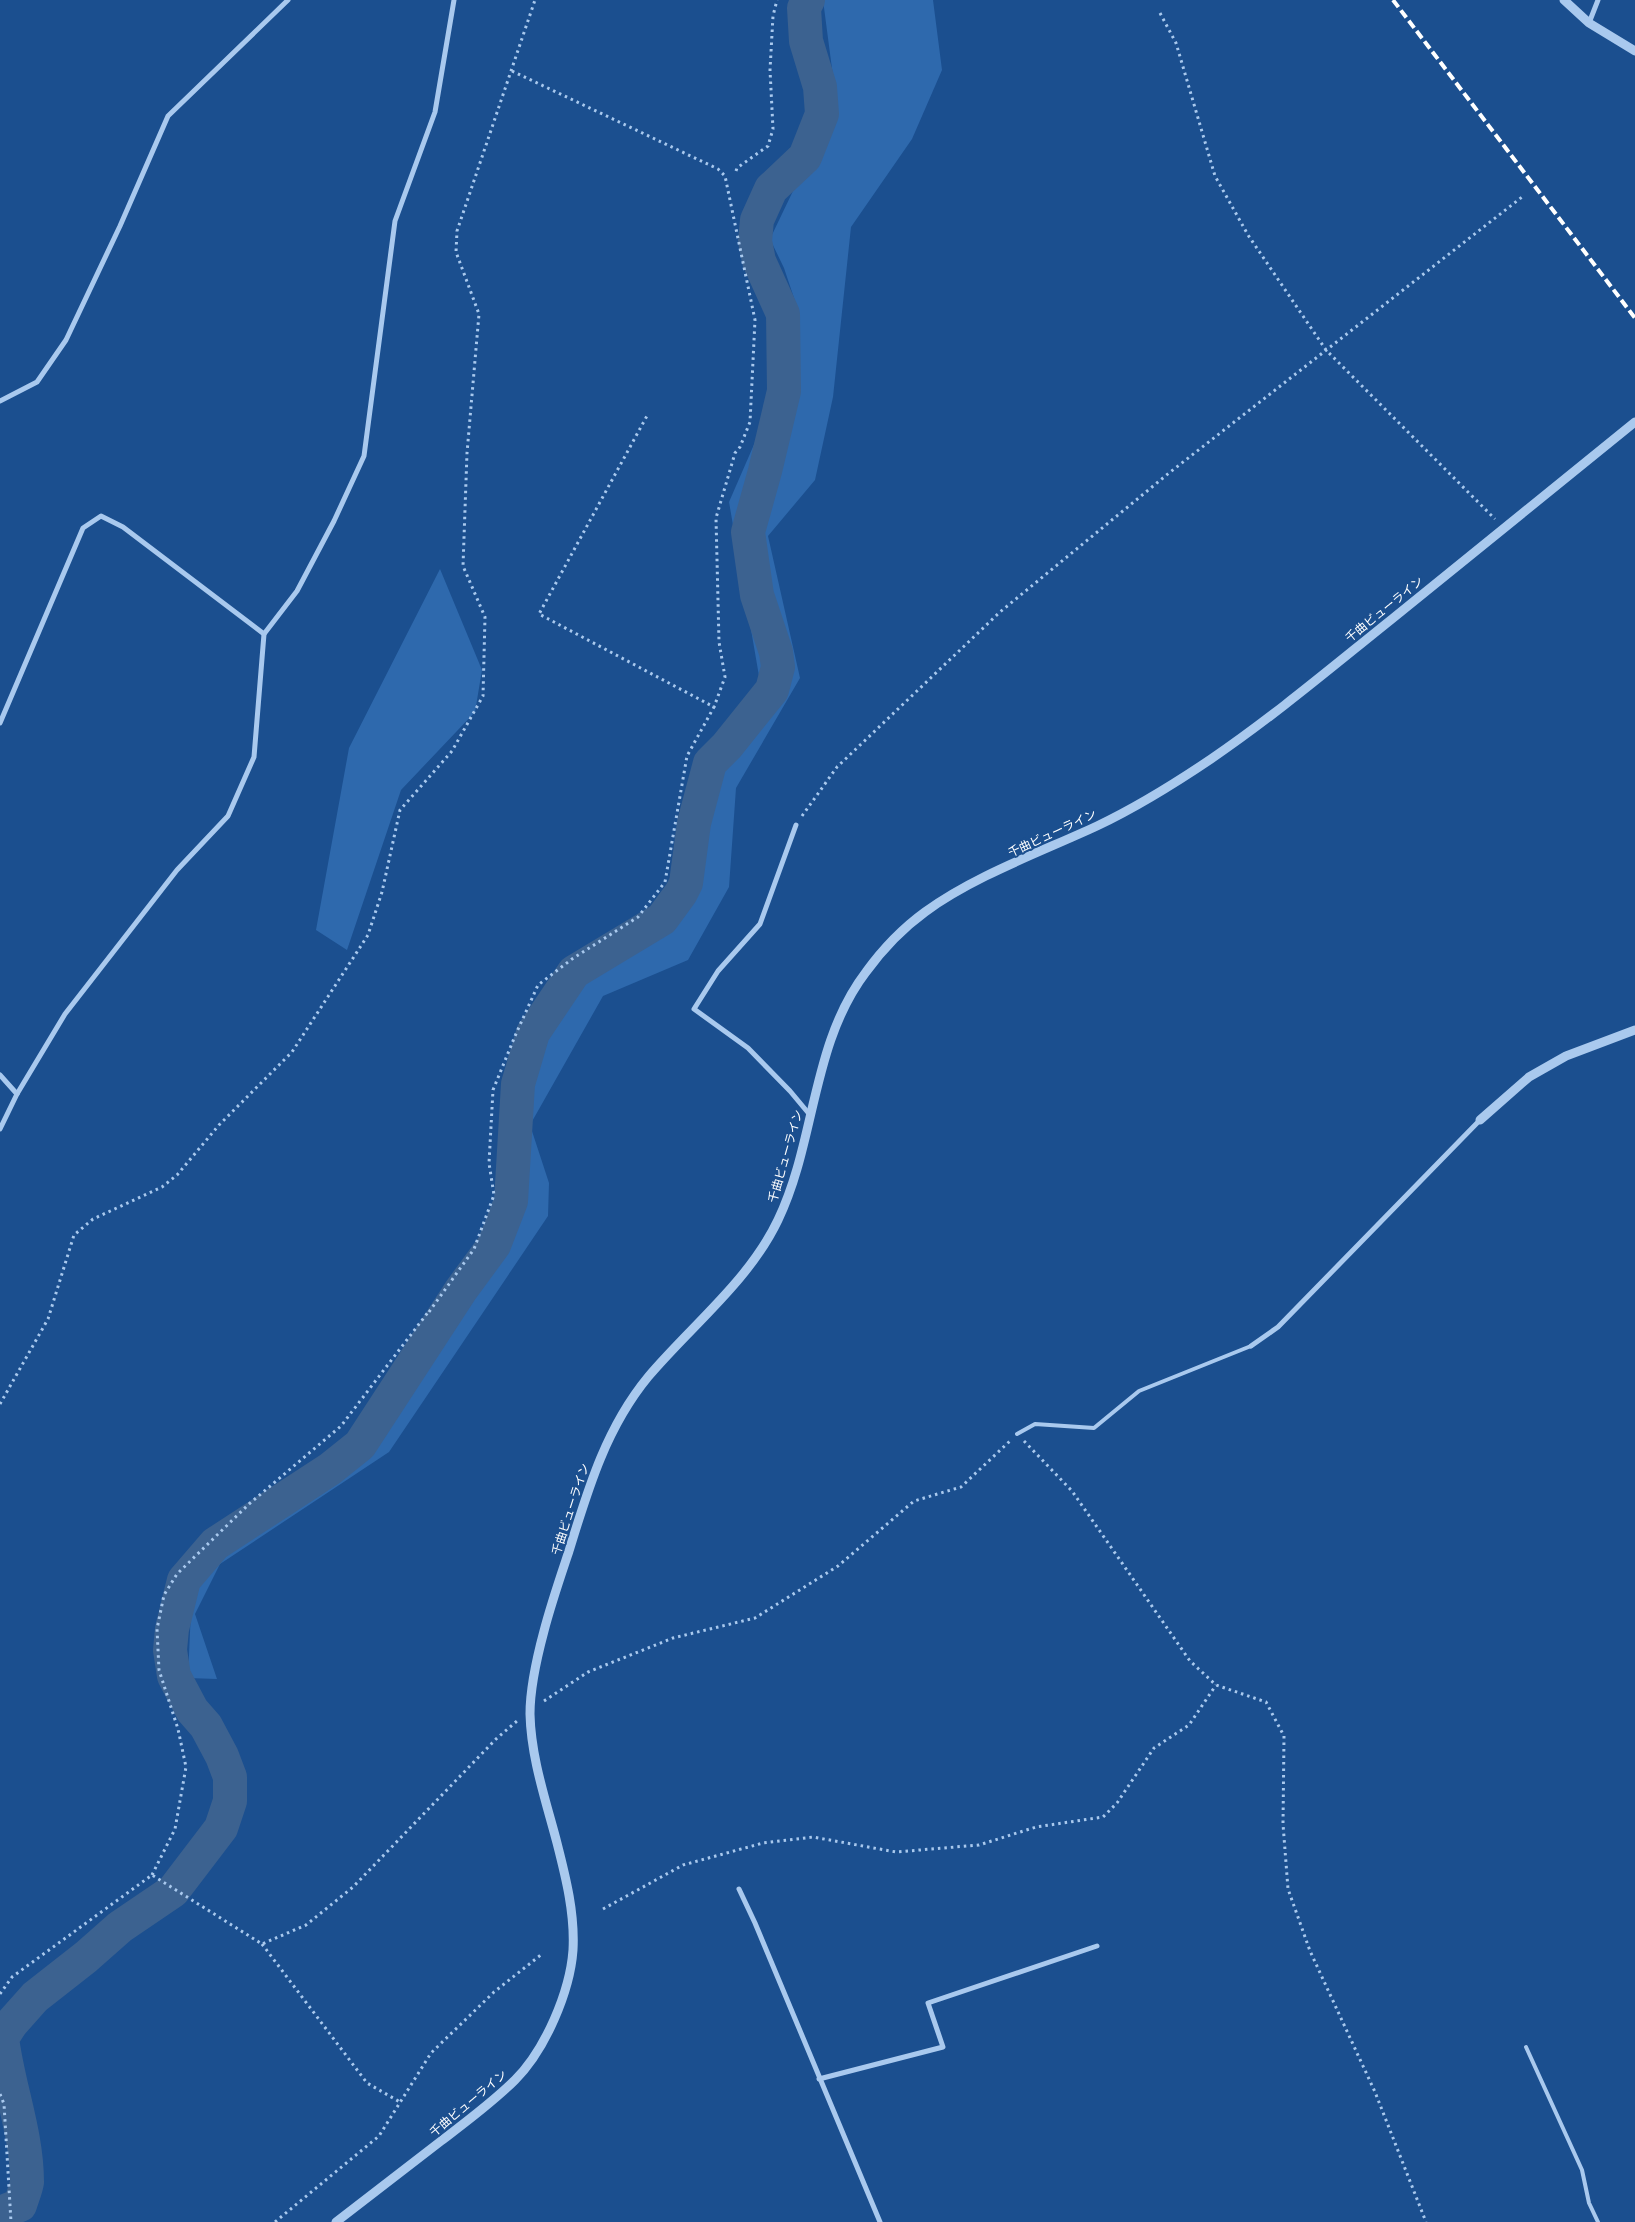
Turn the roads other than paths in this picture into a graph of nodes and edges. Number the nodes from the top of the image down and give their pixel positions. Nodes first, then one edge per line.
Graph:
1 (288, 0) edge
2 (454, 0) edge
3 (1564, 0) edge
4 (1598, 0) edge
5 (1589, 22) junction
6 (1635, 51) edge
7 (0, 401) edge
8 (1635, 422) edge
9 (264, 634) junction
10 (0, 723) edge
11 (796, 825) road end
12 (1635, 1030) edge
13 (0, 1076) edge
14 (17, 1094) junction
15 (810, 1115) junction
16 (1480, 1120) joint
17 (0, 1129) edge
18 (1252, 1346) joint
19 (1017, 1434) road end
20 (740, 1889) dead end
21 (1097, 1946) dead end
22 (1526, 2047) dead end
23 (819, 2079) junction
24 (336, 2222) edge
25 (880, 2222) edge
26 (1598, 2222) edge

1 - 7 street
2 - 9 street
3 - 5 street
4 - 5 street
5 - 6 street
8 - 15 street, 千曲ビューライン
9 - 10 street
9 - 14 street
11 - 15 street
12 - 16 street
13 - 14 street
14 - 17 street
15 - 24 street, 千曲ビューライン
16 - 18 street
18 - 19 lane
20 - 23 street
21 - 23 street
22 - 26 lane
23 - 25 street

